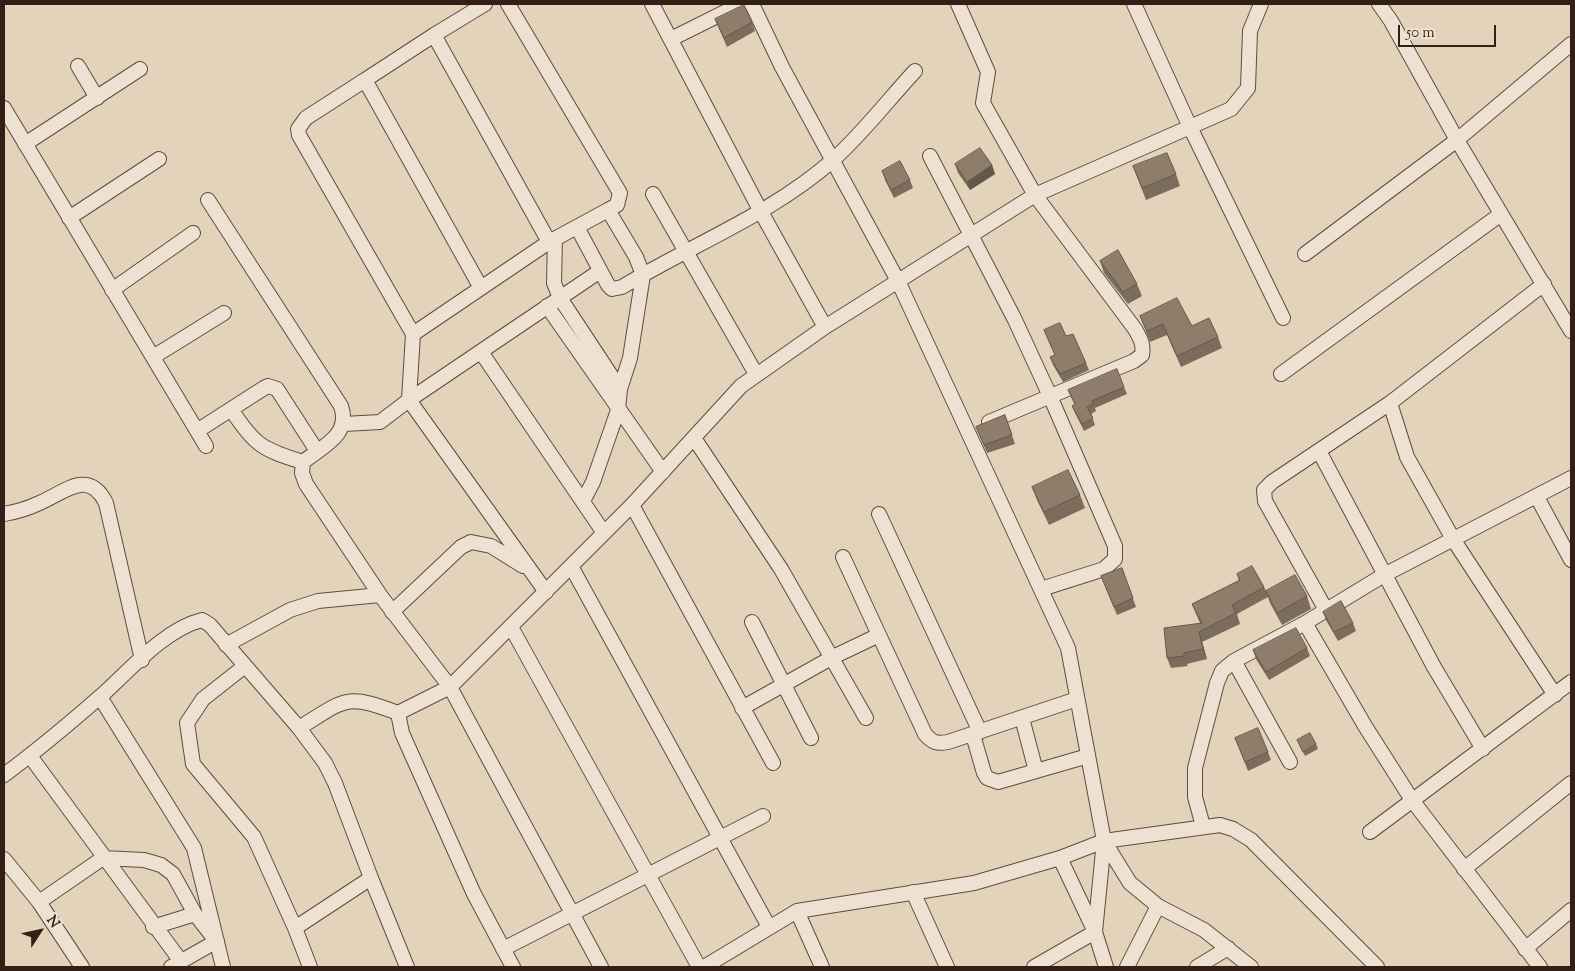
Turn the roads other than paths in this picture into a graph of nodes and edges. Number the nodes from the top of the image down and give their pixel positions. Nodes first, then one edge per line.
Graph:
1 (485, 4) edge
2 (508, 4) edge
3 (652, 4) edge
4 (741, 4) edge
5 (752, 4) edge
6 (958, 4) edge
7 (1134, 4) edge
8 (1261, 4) edge
9 (1379, 4) edge
10 (434, 35) junction
11 (671, 39) junction
12 (1571, 44) edge
13 (78, 66) dead end
14 (140, 69) dead end
15 (915, 71) dead end
16 (365, 80) junction
17 (97, 98) junction
18 (4, 108) edge
19 (1190, 127) junction
20 (1457, 140) junction
21 (25, 144) junction
22 (930, 156) dead end
23 (159, 159) dead end
24 (833, 159) junction
25 (653, 194) dead end
26 (1035, 196) junction
27 (208, 200) dead end
28 (608, 210) junction
29 (760, 210) junction
30 (1501, 214) junction
31 (69, 218) junction
32 (577, 227) junction
33 (193, 233) dead end
34 (972, 235) junction
35 (552, 241) junction
36 (686, 251) junction
37 (1306, 254) dead end
38 (600, 271) junction
39 (643, 275) junction
40 (898, 281) junction
41 (1544, 284) junction
42 (481, 288) junction
43 (112, 290) junction
44 (560, 298) junction
45 (547, 306) junction
46 (224, 313) dead end
47 (1283, 318) dead end
48 (825, 327) junction
49 (1571, 331) edge
50 (413, 334) junction
51 (481, 352) junction
52 (153, 357) junction
53 (756, 374) junction
54 (1281, 374) dead end
55 (620, 389) junction
56 (1050, 396) junction
57 (408, 400) junction
58 (1390, 402) junction
59 (231, 409) junction
60 (618, 410) junction
61 (344, 424) junction
62 (197, 431) junction
63 (968, 431) junction
64 (694, 438) junction
65 (206, 446) dead end
66 (317, 451) junction
67 (1319, 451) junction
68 (303, 462) junction
69 (663, 472) junction
70 (1571, 478) edge
71 (1537, 497) junction
72 (583, 501) junction
73 (632, 504) junction
74 (4, 514) edge
75 (879, 514) dead end
76 (604, 533) junction
77 (1453, 539) junction
78 (843, 557) dead end
79 (1571, 560) edge
80 (571, 566) junction
81 (530, 570) junction
82 (1384, 575) junction
83 (1041, 589) junction
84 (546, 592) junction
85 (380, 595) junction
86 (1326, 610) junction
87 (392, 612) junction
88 (752, 622) dead end
89 (1305, 623) junction
90 (511, 627) junction
91 (879, 635) junction
92 (226, 645) junction
93 (833, 657) junction
94 (142, 660) junction
95 (1234, 661) junction
96 (245, 666) junction
97 (1571, 682) edge
98 (784, 684) junction
99 (450, 687) junction
100 (1555, 695) junction
101 (100, 697) junction
102 (1077, 699) junction
103 (742, 708) junction
104 (398, 713) junction
105 (866, 718) dead end
106 (1022, 718) junction
107 (300, 728) junction
108 (976, 733) junction
109 (810, 738) dead end
110 (1483, 749) junction
111 (30, 756) junction
112 (1088, 756) junction
113 (1290, 762) dead end
114 (773, 763) dead end
115 (1036, 771) junction
116 (4, 775) edge
117 (1571, 783) edge
118 (1412, 800) junction
119 (763, 816) dead end
120 (1203, 826) junction
121 (1370, 832) dead end
122 (721, 838) junction
123 (1104, 841) junction
124 (103, 858) junction
125 (1060, 858) junction
126 (4, 859) edge
127 (1464, 869) junction
128 (647, 874) junction
129 (371, 878) junction
130 (913, 892) junction
131 (39, 902) junction
132 (1158, 906) junction
133 (1571, 910) edge
134 (797, 911) junction
135 (572, 912) junction
136 (196, 914) junction
137 (154, 926) junction
138 (769, 927) junction
139 (294, 928) junction
140 (1095, 932) junction
141 (217, 941) junction
142 (1228, 948) junction
143 (503, 949) junction
144 (1525, 949) junction
145 (175, 964) edge
146 (82, 967) edge
147 (223, 967) edge
148 (310, 967) edge
149 (407, 967) edge
150 (513, 967) edge
151 (602, 967) edge
152 (699, 967) edge
153 (704, 967) edge
154 (822, 967) edge
155 (947, 967) edge
156 (1034, 967) edge
157 (1106, 967) edge
158 (1127, 967) edge
159 (1197, 967) edge
160 (1251, 967) edge
161 (1377, 967) edge
162 (1540, 967) edge

1 - 10 street
2 - 28 street
3 - 11 street
4 - 11 street
5 - 24 street
6 - 26 street
7 - 19 street
8 - 19 street
9 - 20 street
10 - 16 street
10 - 35 street
11 - 29 street
12 - 20 street
13 - 17 street
14 - 17 street
15 - 24 street
16 - 42 street
16 - 50 street
17 - 21 street
18 - 21 street
19 - 26 street
19 - 47 street
20 - 30 street
20 - 37 street
21 - 31 street
22 - 34 street
23 - 31 street
24 - 29 street
24 - 40 street
25 - 36 street
26 - 34 street
26 - 56 street
27 - 61 street
28 - 32 street
28 - 39 street
29 - 36 street
29 - 48 street
30 - 41 street
30 - 54 street
31 - 43 street
32 - 35 street
32 - 38 street
33 - 43 street
34 - 40 street
34 - 56 street
35 - 42 street
35 - 44 street
36 - 39 street
36 - 53 street
38 - 39 street
38 - 44 street
39 - 55 street
40 - 48 street
40 - 63 street
41 - 49 street
41 - 58 street
42 - 50 street
43 - 52 street
44 - 45 street
44 - 55 street
45 - 51 street
45 - 60 street
46 - 52 street
48 - 53 street
50 - 57 street
51 - 57 street
51 - 72 street
52 - 62 street
53 - 64 street
55 - 60 street
56 - 63 street
56 - 83 street
57 - 61 street
57 - 81 street
58 - 67 street
58 - 77 street
59 - 62 street
59 - 66 street
59 - 68 street
60 - 69 street
60 - 72 street
61 - 66 street
62 - 65 street
63 - 83 street
64 - 69 street
64 - 93 street
66 - 68 street
67 - 82 street
67 - 86 street
68 - 85 street
69 - 73 street
70 - 71 street
71 - 77 street
71 - 79 street
72 - 76 street
73 - 76 street
73 - 103 street
74 - 94 street
75 - 108 street
76 - 80 street
77 - 82 street
77 - 100 street
78 - 91 street
80 - 84 street
80 - 122 street
81 - 84 street
81 - 87 street
82 - 86 street
82 - 110 street
83 - 102 street
84 - 90 street
85 - 87 street
85 - 92 street
86 - 89 street
87 - 99 street
88 - 98 street
89 - 95 street
89 - 118 street
90 - 99 street
90 - 128 street
91 - 93 street
91 - 108 street
92 - 94 street
92 - 96 street
93 - 98 street
93 - 105 street
94 - 101 street
95 - 113 street
95 - 120 street
96 - 107 street
96 - 139 street
97 - 100 street
98 - 103 street
98 - 109 street
99 - 104 street
99 - 135 street
100 - 110 street
101 - 111 street
101 - 141 street
102 - 106 street
102 - 112 street
103 - 114 street
104 - 107 street
104 - 143 street
106 - 108 street
106 - 115 street
107 - 129 street
108 - 115 street
110 - 118 street
111 - 116 street
111 - 124 street
112 - 115 street
112 - 123 street
117 - 127 street
118 - 121 street
118 - 127 street
119 - 122 street
120 - 123 street
120 - 161 street
122 - 128 street
122 - 138 street
123 - 125 street
123 - 132 street
123 - 140 street
124 - 131 street
124 - 136 street
124 - 137 street
125 - 130 street
125 - 140 street
126 - 131 street
127 - 144 street
128 - 135 street
128 - 152 street
129 - 139 street
129 - 149 street
130 - 134 street
130 - 155 street
131 - 146 street
132 - 142 street
132 - 158 street
133 - 144 street
134 - 138 street
134 - 154 street
135 - 143 street
135 - 151 street
136 - 137 street
136 - 141 street
137 - 145 street
138 - 153 street
139 - 148 street
140 - 156 street
140 - 157 street
141 - 145 street
141 - 147 street
142 - 159 street
142 - 160 street
143 - 150 street
144 - 162 street

